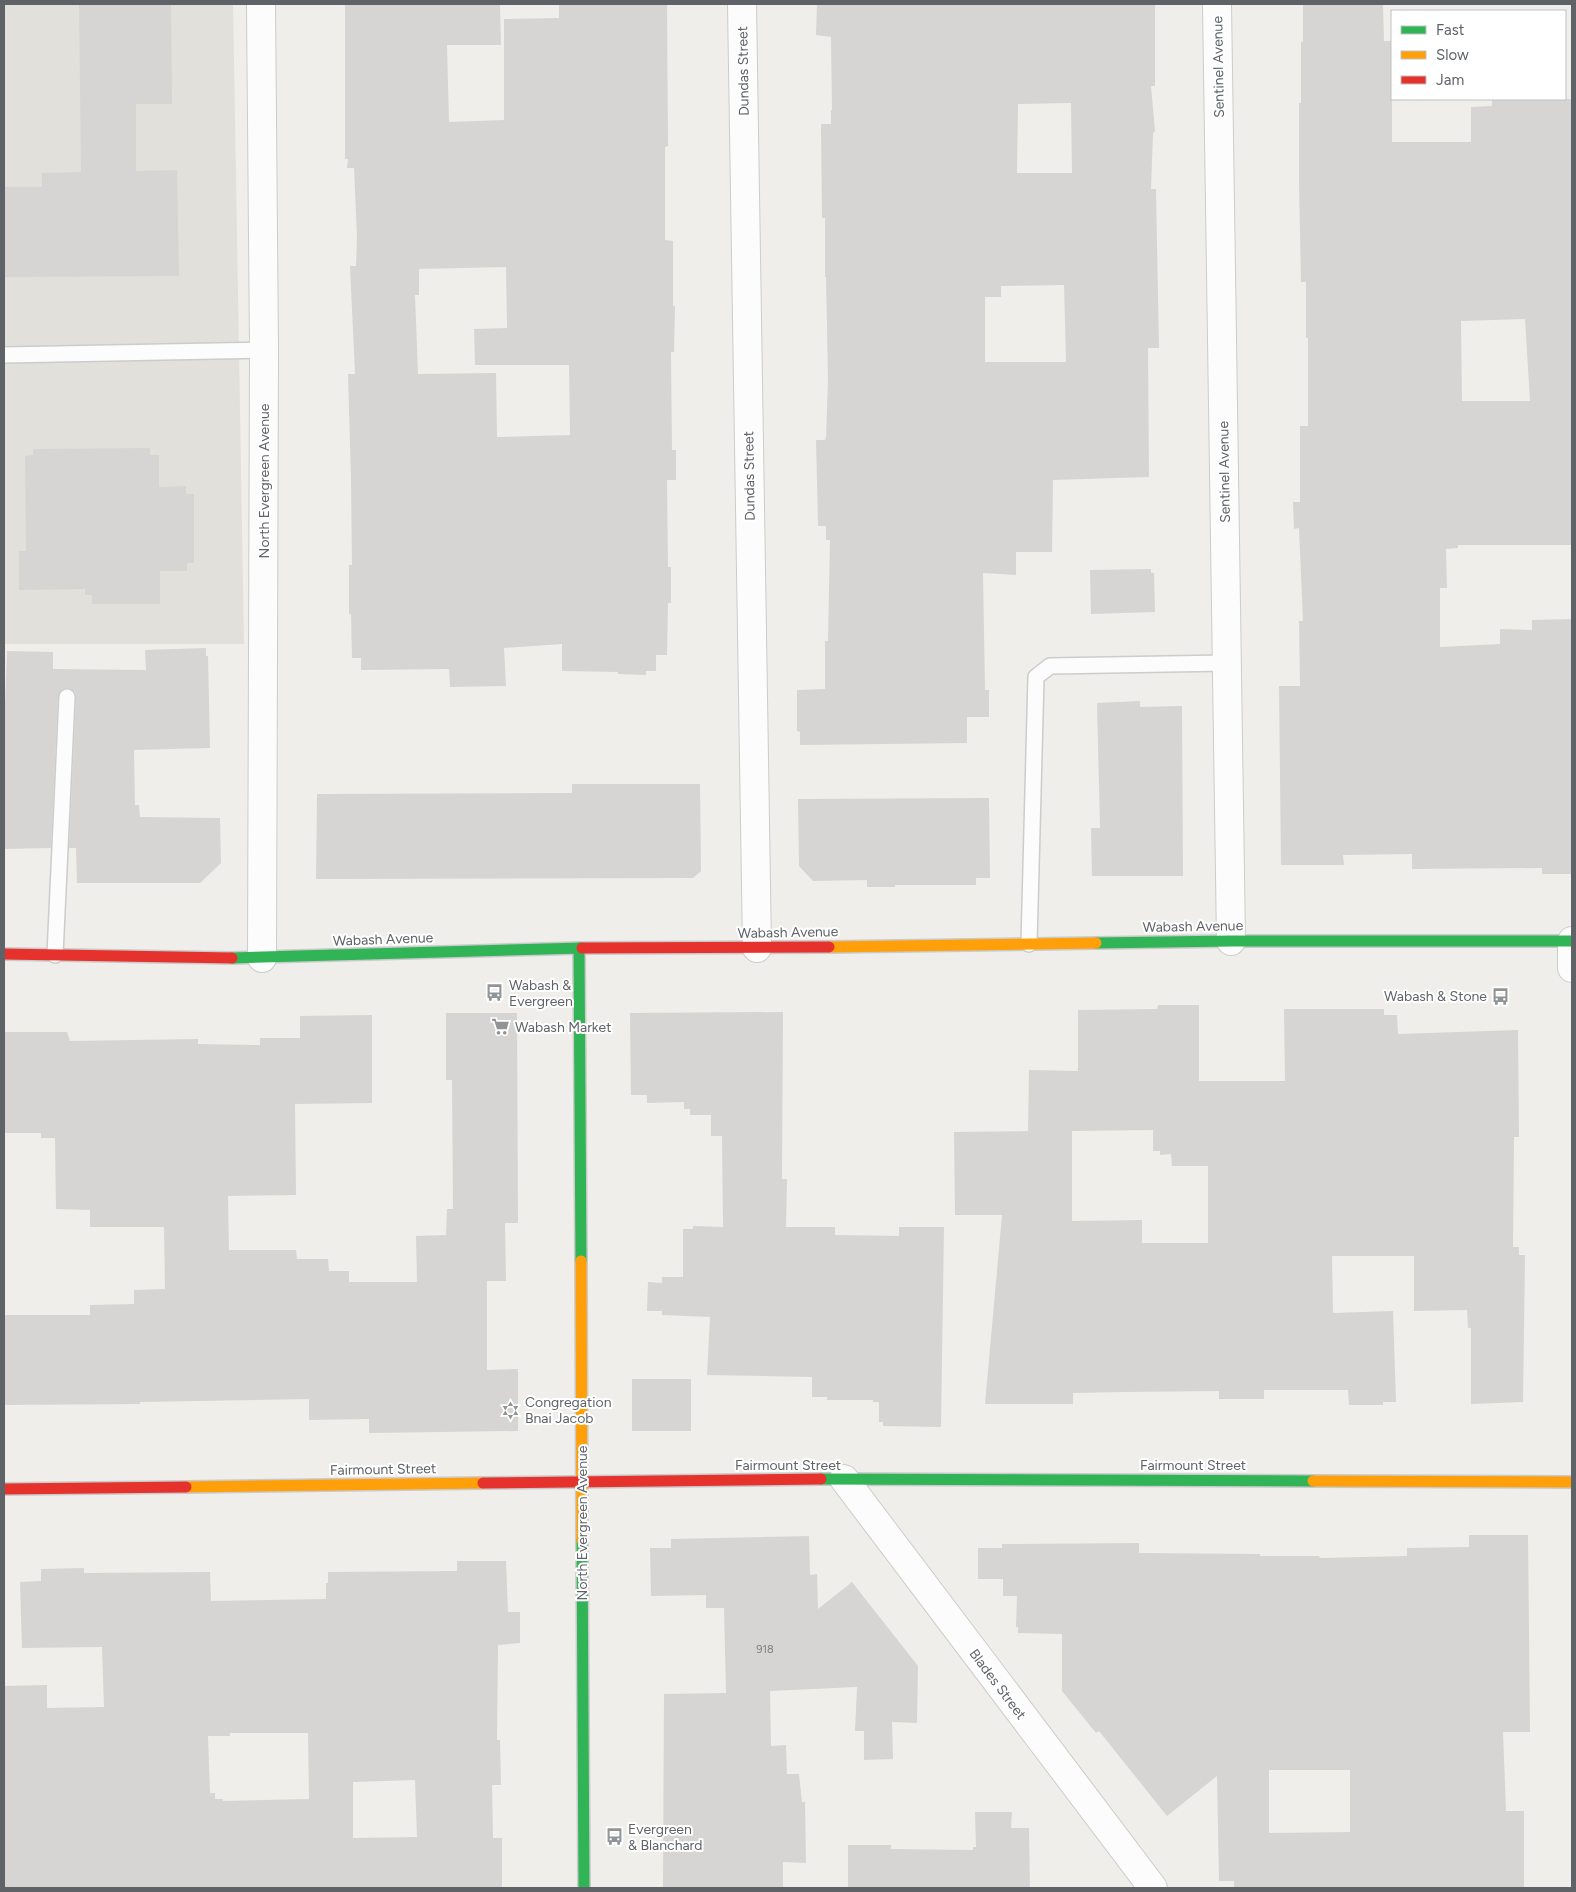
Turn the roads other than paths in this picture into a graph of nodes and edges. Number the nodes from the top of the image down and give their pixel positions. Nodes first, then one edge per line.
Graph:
1 (261, 4) edge
2 (742, 4) edge
3 (1217, 4) edge
4 (264, 350) junction
5 (4, 355) edge
6 (1226, 662) junction
7 (67, 697) dead end
8 (1231, 941) junction
9 (1572, 941) edge
10 (1029, 944) junction
11 (579, 948) junction
12 (757, 948) junction
13 (4, 954) edge
14 (55, 955) junction
15 (262, 958) junction
16 (1572, 968) edge
17 (844, 1479) junction
18 (582, 1482) junction
19 (1572, 1482) edge
20 (4, 1489) edge
21 (584, 1888) edge
22 (1153, 1888) edge

1 - 4 street, North Evergreen Avenue
2 - 12 street, Dundas Street
3 - 6 street, Sentinel Avenue
4 - 5 lane
4 - 15 street, North Evergreen Avenue
6 - 8 street, Sentinel Avenue
6 - 10 lane
7 - 14 lane
8 - 9 street, Wabash Avenue
8 - 10 street, Wabash Avenue
9 - 16 street
10 - 12 street, Wabash Avenue
11 - 12 street, Wabash Avenue
11 - 15 street, Wabash Avenue
11 - 18 street, North Evergreen Avenue
13 - 14 street, Wabash Avenue
14 - 15 street, Wabash Avenue
17 - 18 street, Fairmount Street
17 - 19 street, Fairmount Street
17 - 22 street, Blades Street
18 - 20 street, Fairmount Street
18 - 21 street, North Evergreen Avenue

